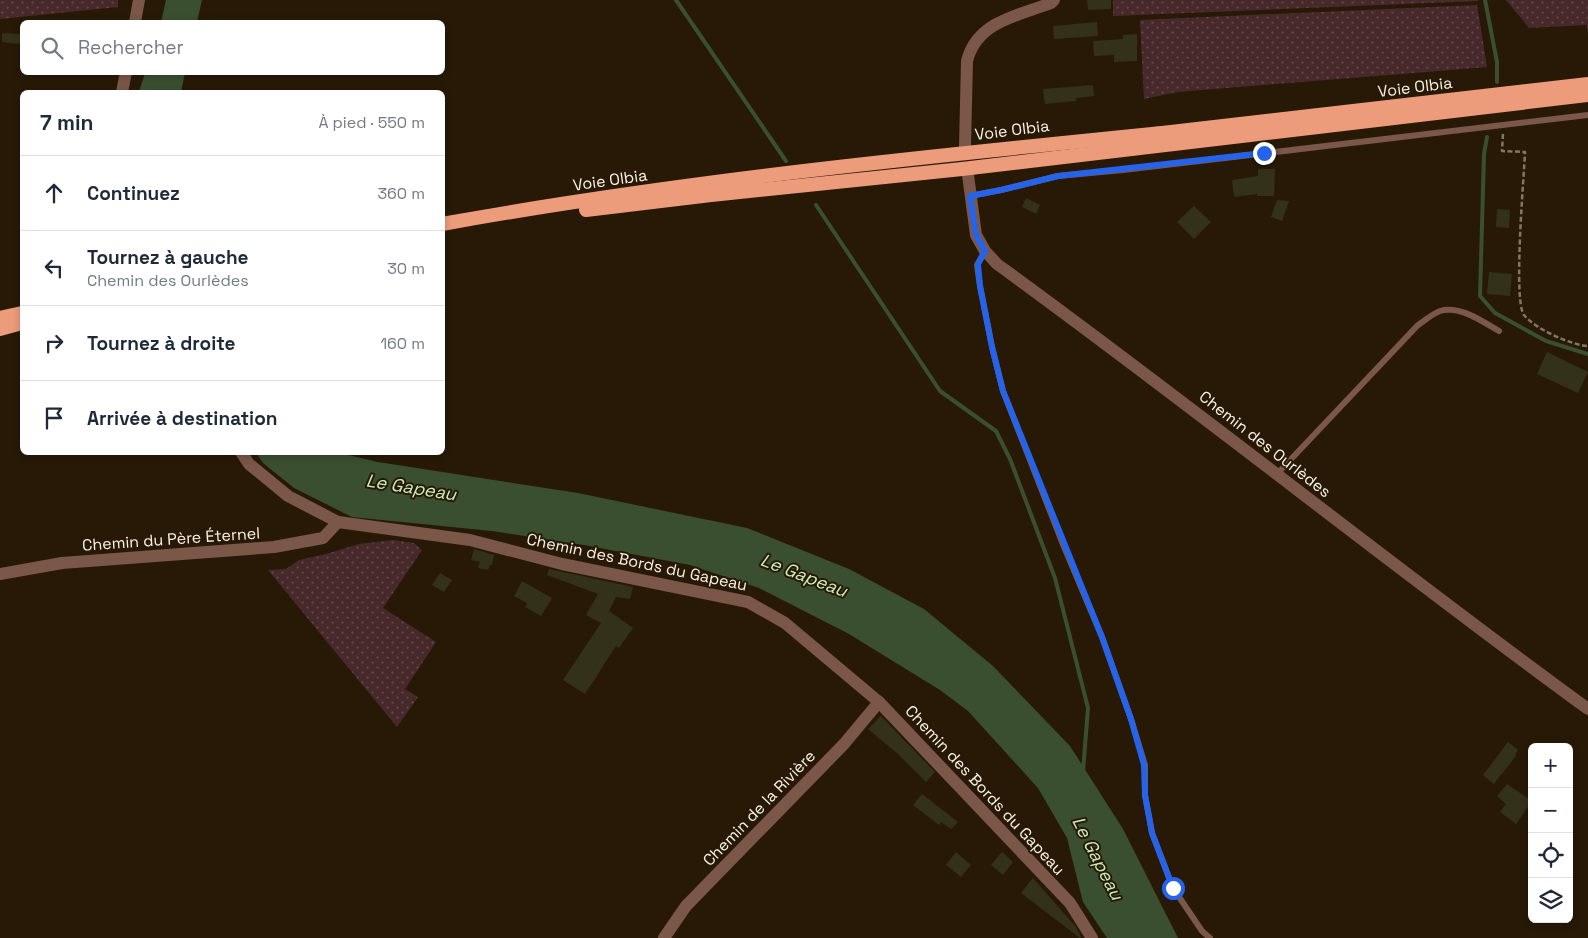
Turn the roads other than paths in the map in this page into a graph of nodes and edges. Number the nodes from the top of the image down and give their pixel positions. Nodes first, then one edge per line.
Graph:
1 (138, 0) edge
2 (1054, 0) edge
3 (134, 20) edge
4 (125, 75) edge
5 (1588, 84) edge
6 (122, 90) edge
7 (1588, 95) edge
8 (1588, 115) edge
9 (965, 146) dead end
10 (968, 176) dead end
11 (970, 196) junction
12 (445, 224) edge
13 (445, 233) edge
14 (985, 251) junction
15 (20, 313) edge
16 (0, 318) edge
17 (20, 324) edge
18 (0, 329) edge
19 (1499, 331) dead end
20 (244, 455) edge
21 (1277, 474) junction
22 (338, 522) junction
23 (0, 574) edge
24 (879, 702) junction
25 (1588, 709) edge
26 (664, 938) edge
27 (1092, 938) edge
28 (1210, 938) edge

1 - 3 street
2 - 9 street
4 - 6 street
5 - 12 highway, Voie Olbia
7 - 13 highway, Voie Olbia
8 - 11 lane
10 - 11 street, Chemin des Ourlèdes
11 - 14 street, Chemin des Ourlèdes
14 - 21 street, Chemin des Ourlèdes
14 - 28 lane
15 - 16 highway
17 - 18 highway
19 - 21 lane
20 - 22 street, Chemin des Bords du Gapeau
21 - 25 street, Chemin des Ourlèdes
22 - 23 street, Chemin du Père Éternel
22 - 24 street, Chemin des Bords du Gapeau
24 - 26 street, Chemin de la Rivière
24 - 27 street, Chemin des Bords du Gapeau

